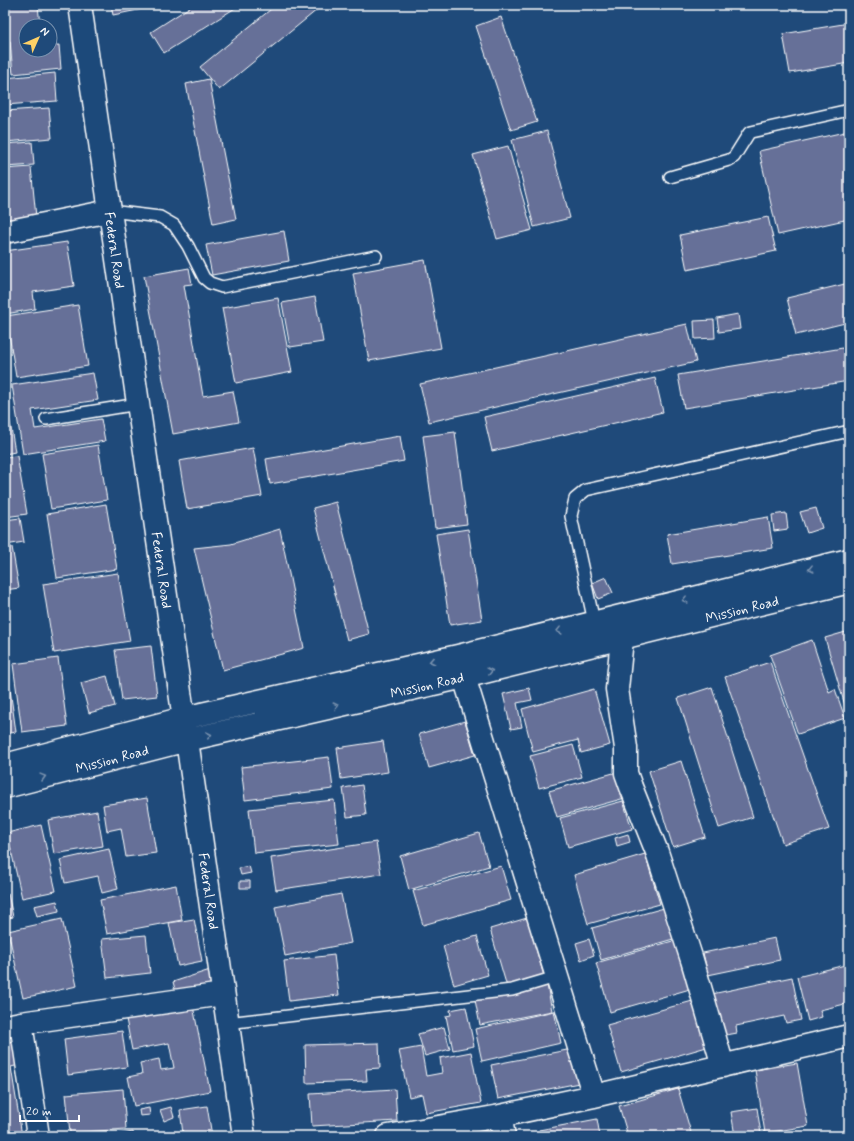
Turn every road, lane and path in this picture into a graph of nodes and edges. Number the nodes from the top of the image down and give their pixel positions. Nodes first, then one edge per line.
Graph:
1 (80, 5) edge
2 (849, 110) edge
3 (670, 177) dead end
4 (110, 211) junction
5 (5, 232) edge
6 (376, 256) dead end
7 (138, 404) junction
8 (46, 419) dead end
9 (845, 432) dead end
10 (849, 560) edge
11 (849, 582) edge
12 (594, 622) junction
13 (622, 638) junction
14 (464, 677) junction
15 (184, 718) junction
16 (188, 740) junction
17 (5, 764) edge
18 (5, 787) edge
19 (556, 977) junction
20 (223, 994) junction
21 (227, 1023) junction
22 (13, 1024) edge
23 (849, 1036) edge
24 (723, 1066) junction
25 (594, 1096) junction
26 (502, 1126) edge
27 (38, 1136) edge
28 (244, 1136) edge
29 (388, 1136) edge

1 - 4 street, Federal Road
2 - 3 lane
4 - 5 street
4 - 6 lane
4 - 7 street, Federal Road
7 - 8 lane
7 - 15 street, Federal Road
9 - 12 lane
10 -> 12 street, Mission Road
11 - 13 street, Mission Road
12 -> 15 street, Mission Road
14 -> 13 street, Mission Road
13 - 24 street
16 -> 14 street, Mission Road
14 - 19 street
15 - 16 street, Federal Road
15 - 17 street, Mission Road
18 -> 16 street, Mission Road
16 - 20 street, Federal Road
19 - 21 lane
19 - 25 street
20 - 21 street, Federal Road
20 - 22 street
21 - 28 street, Federal Road
22 - 27 street
23 - 24 street
24 - 25 street
25 - 26 street
26 - 29 street

